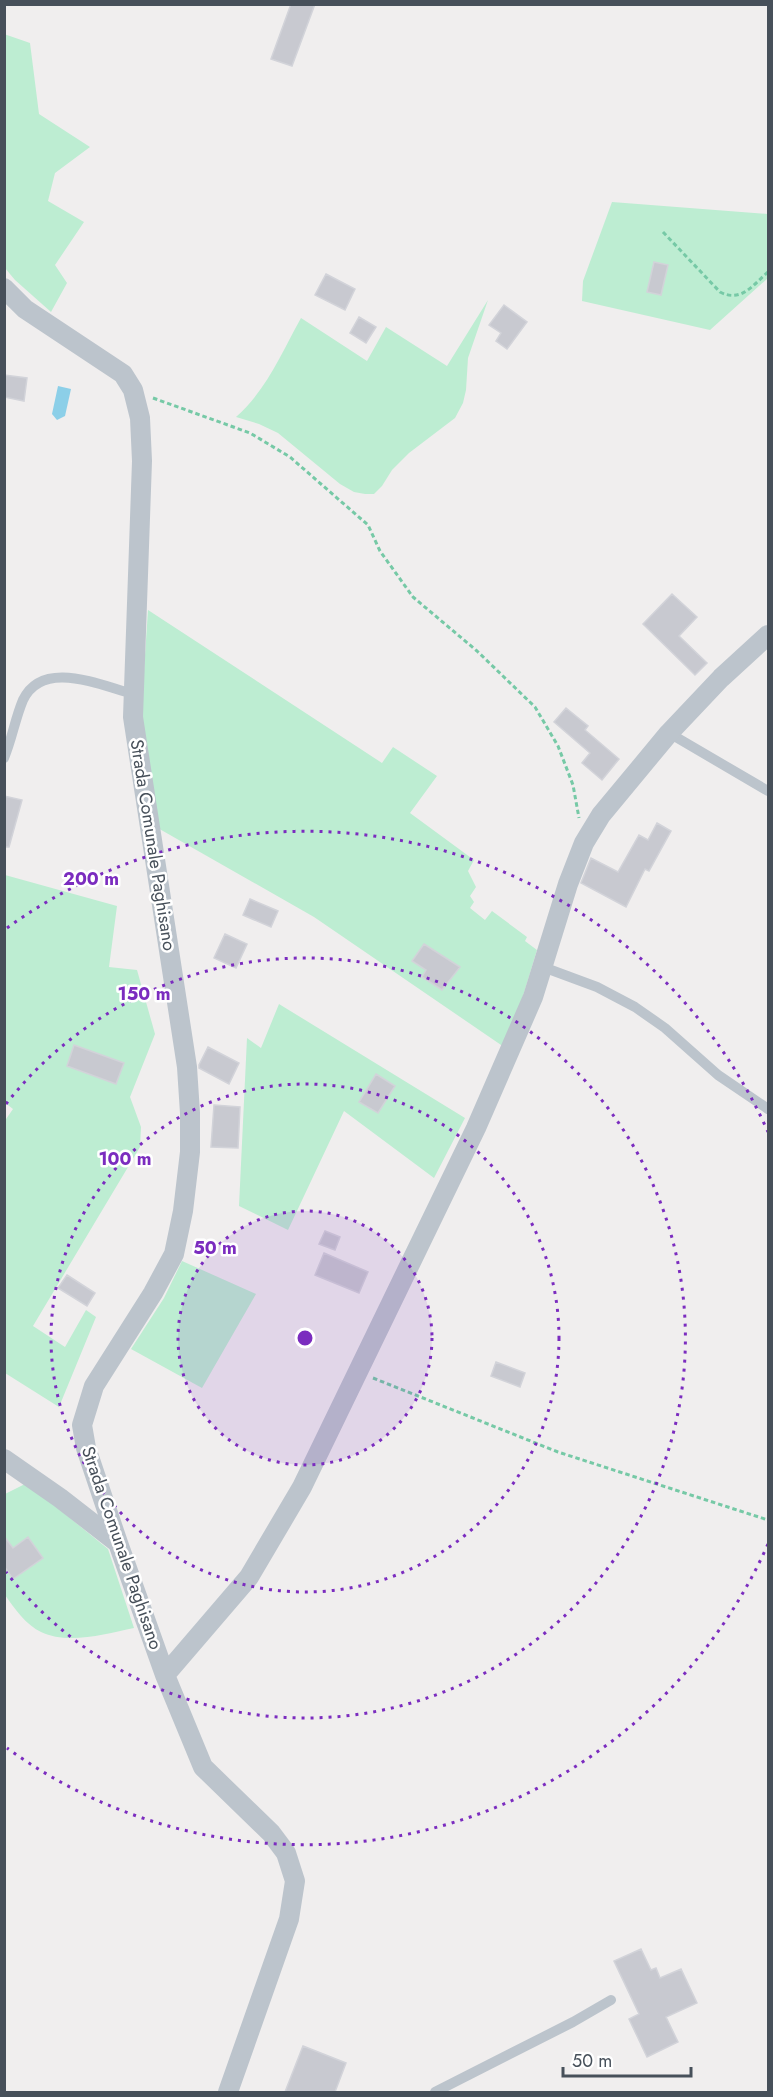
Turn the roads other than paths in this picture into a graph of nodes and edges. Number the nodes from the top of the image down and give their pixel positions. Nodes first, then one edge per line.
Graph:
1 (4, 288) edge
2 (768, 634) edge
3 (134, 694) junction
4 (669, 733) junction
5 (4, 758) edge
6 (768, 791) edge
7 (543, 967) junction
8 (768, 1108) edge
9 (4, 1459) edge
10 (118, 1543) junction
11 (165, 1675) junction
12 (611, 2000) dead end
13 (228, 2092) edge
14 (435, 2092) edge

1 - 3 street, Strada Comunale Paghisano
2 - 4 street
3 - 5 lane
3 - 10 street, Strada Comunale Paghisano
4 - 6 lane
4 - 7 street
7 - 8 lane
7 - 11 street
9 - 10 street
10 - 11 street, Strada Comunale Paghisano
11 - 13 street, Strada Comunale Paghisano
12 - 14 lane

